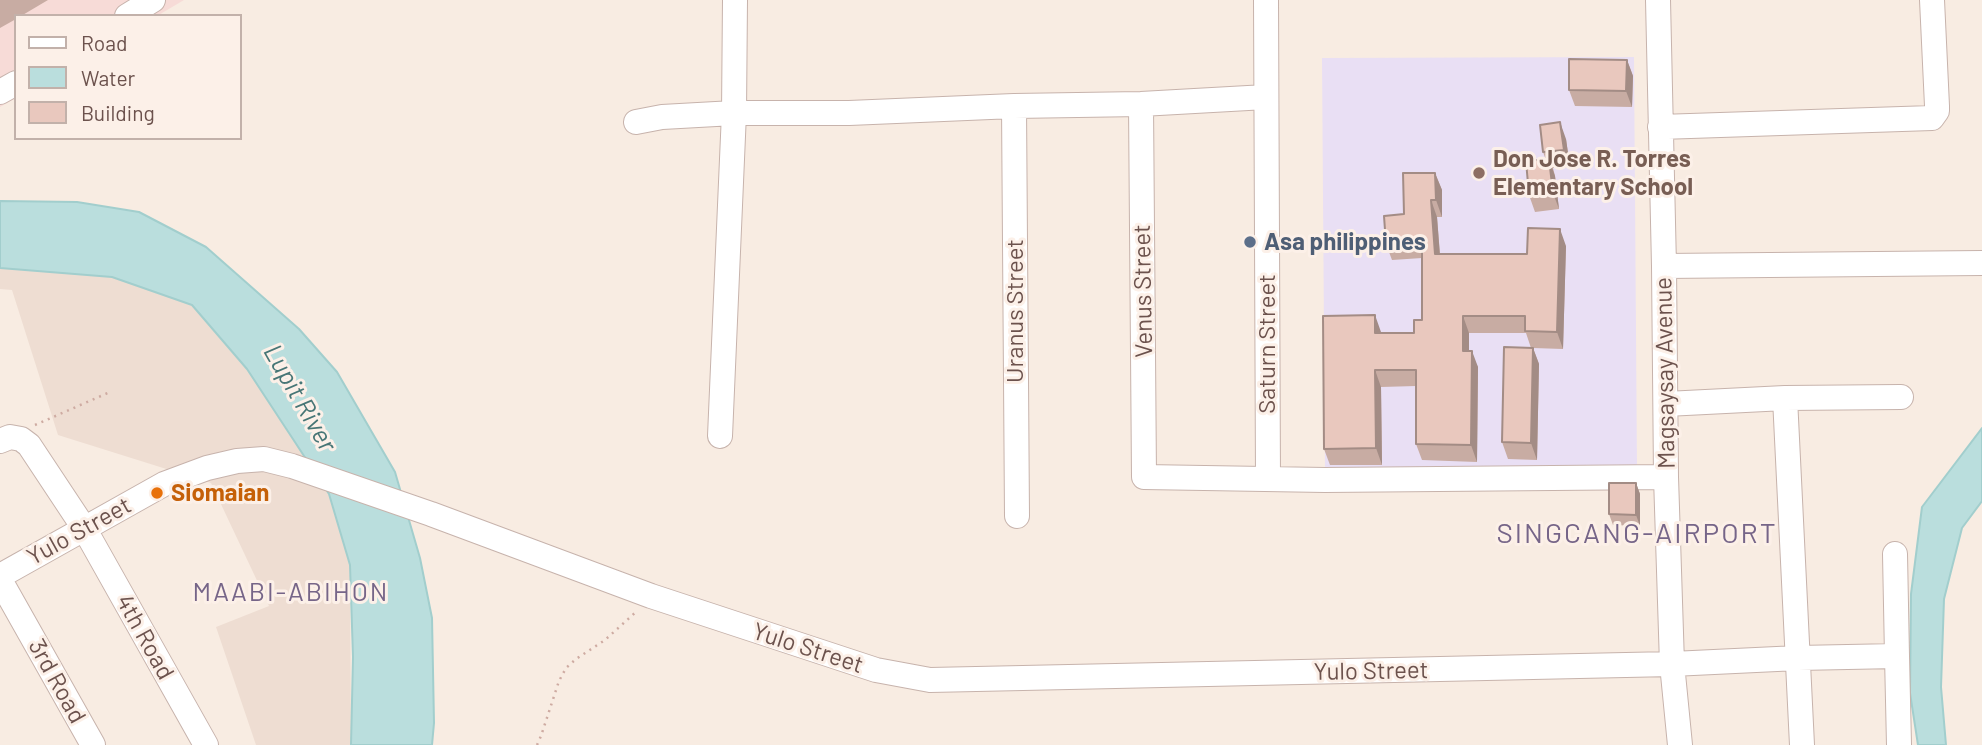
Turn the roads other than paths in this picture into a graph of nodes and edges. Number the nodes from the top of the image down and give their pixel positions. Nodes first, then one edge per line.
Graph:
1 (153, 0) edge
2 (735, 0) edge
3 (1266, 0) edge
4 (1658, 0) edge
5 (1932, 0) edge
6 (130, 14) edge
7 (1266, 97) junction
8 (1141, 104) junction
9 (1014, 106) junction
10 (734, 113) junction
11 (636, 122) dead end
12 (1660, 127) junction
13 (1982, 263) edge
14 (1664, 266) junction
15 (1901, 397) dead end
16 (1785, 398) junction
17 (1666, 404) junction
18 (720, 436) dead end
19 (5, 439) edge
20 (1666, 477) junction
21 (1268, 478) junction
22 (1017, 516) dead end
23 (84, 528) junction
24 (1895, 554) dead end
25 (0, 578) edge
26 (1897, 656) junction
27 (1798, 658) junction
28 (1672, 664) junction
29 (93, 745) edge
30 (206, 745) edge
31 (1680, 745) edge
32 (1802, 745) edge
33 (1899, 745) edge

1 - 6 street
2 - 10 street
3 - 7 street, Saturn Street
4 - 12 street, Magsaysay Avenue
5 - 12 street
7 - 8 street
7 - 21 street, Saturn Street
8 - 9 street
8 - 21 street, Venus Street
9 - 10 street
9 - 22 street, Uranus Street
10 - 11 street
10 - 18 street
12 - 14 street, Magsaysay Avenue
13 - 14 street
14 - 17 street, Magsaysay Avenue
15 - 16 street
16 - 17 street
16 - 27 street
17 - 20 street, Magsaysay Avenue
19 - 23 street, 4th Road
20 - 21 street
20 - 28 street, Magsaysay Avenue
23 - 25 street, Yulo Street
23 - 28 street, Yulo Street
23 - 30 street, 4th Road
24 - 26 street
25 - 29 street, 3rd Road
26 - 27 street, Yulo Street
26 - 33 street
27 - 28 street, Yulo Street
27 - 32 street
28 - 31 street, Magsaysay Avenue

